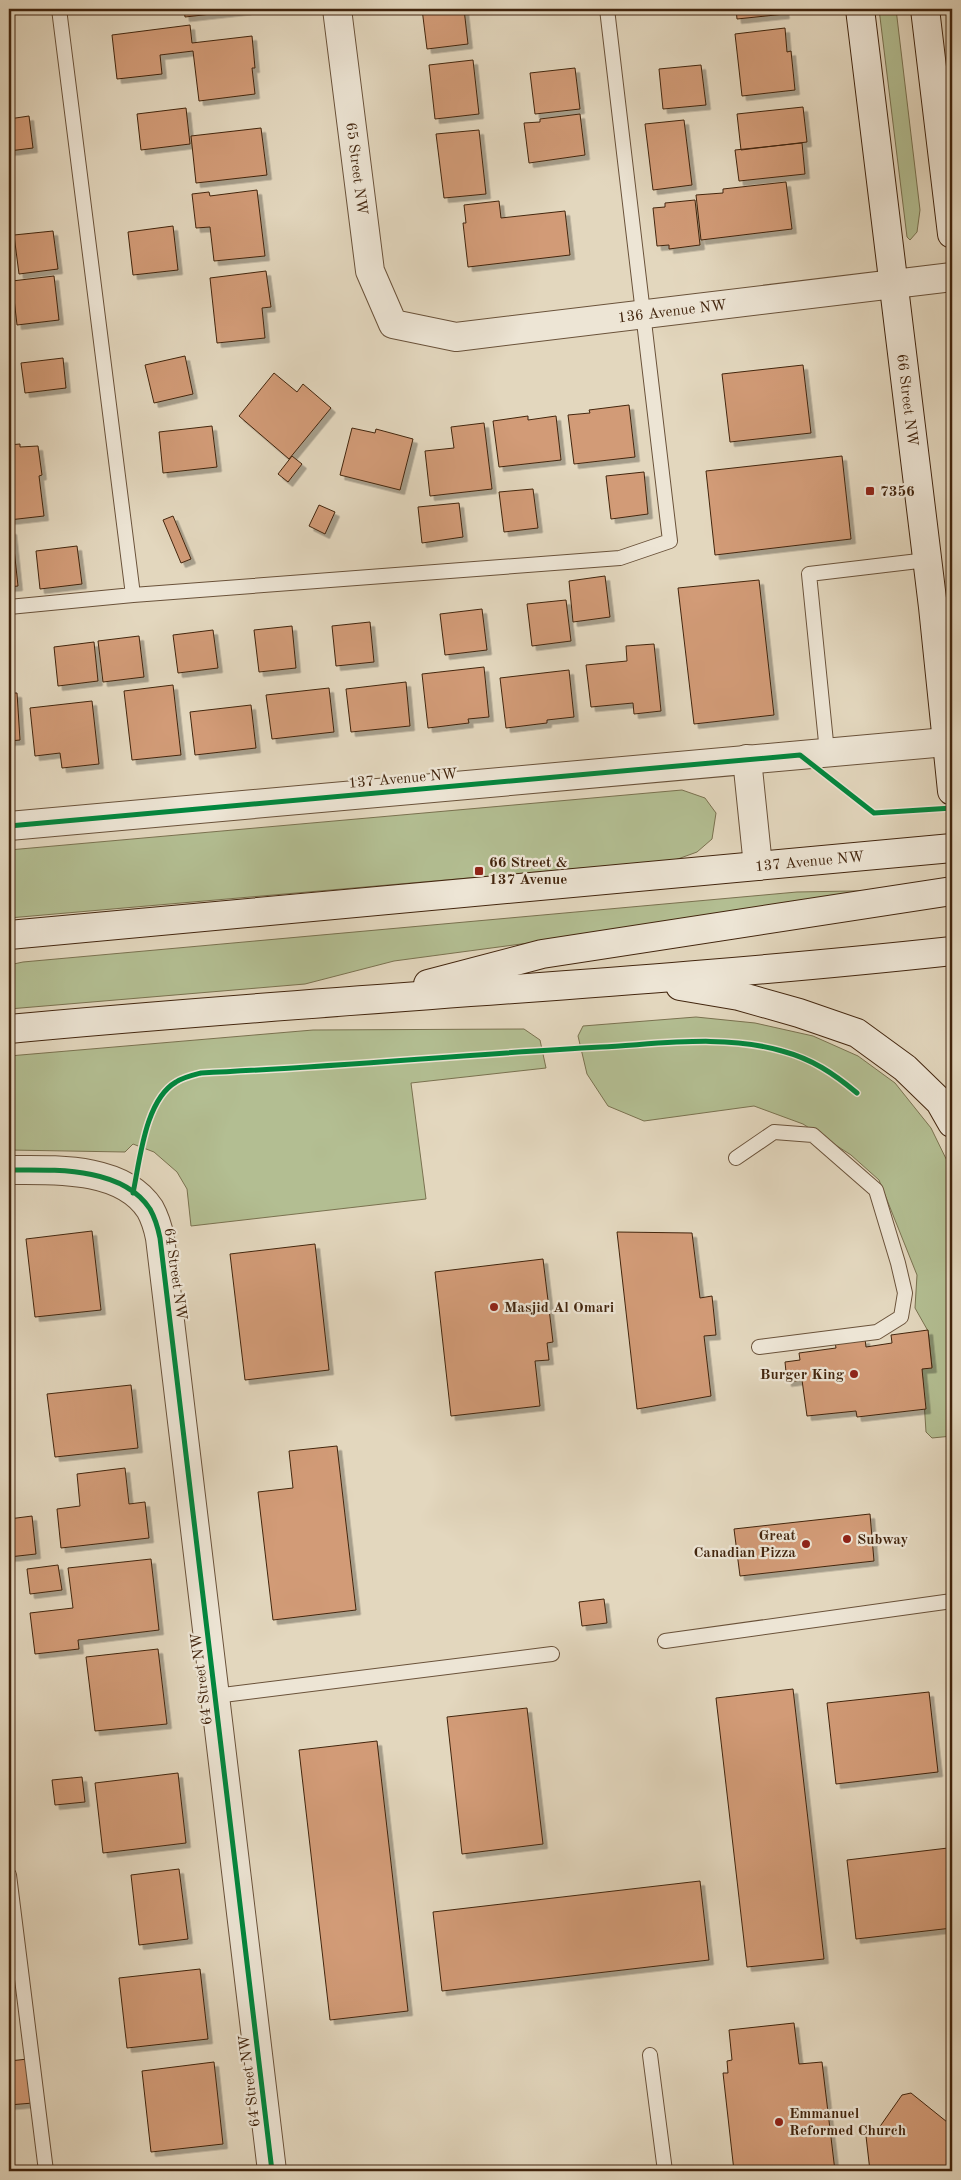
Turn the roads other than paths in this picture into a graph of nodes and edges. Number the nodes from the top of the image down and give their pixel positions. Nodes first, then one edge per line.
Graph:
1 (59, 9) edge
2 (337, 9) edge
3 (607, 9) edge
4 (860, 9) edge
5 (925, 9) edge
6 (952, 234) edge
7 (952, 277) edge
8 (894, 284) junction
9 (644, 313) junction
10 (393, 324) joint
11 (926, 560) junction
12 (133, 595) junction
13 (9, 607) edge
14 (946, 742) junction
15 (828, 752) junction
16 (747, 760) junction
17 (952, 791) edge
18 (9, 826) edge
19 (952, 848) edge
20 (758, 866) junction
21 (952, 891) edge
22 (9, 935) edge
23 (952, 951) edge
24 (644, 980) junction
25 (364, 1001) junction
26 (9, 1029) edge
27 (952, 1123) edge
28 (736, 1158) dead end
29 (9, 1170) edge
30 (759, 1347) dead end
31 (952, 1601) edge
32 (665, 1641) dead end
33 (552, 1654) dead end
34 (215, 1696) junction
35 (9, 1875) edge
36 (650, 2055) dead end
37 (46, 2171) edge
38 (272, 2171) edge
39 (665, 2171) edge

1 - 12 lane
2 - 10 main road, 65 Street NW
3 - 9 lane
4 - 8 main road, 66 Street NW
5 - 6 main road
7 - 8 main road, 136 Avenue NW
8 - 9 main road, 136 Avenue NW
8 - 11 main road, 66 Street NW
9 - 10 main road, 136 Avenue NW
9 - 12 lane
11 - 14 main road, 66 Street NW
11 - 15 lane
12 - 13 lane
14 - 15 main road, 137 Avenue NW
14 - 17 main road, 66 Street NW
15 - 16 main road, 137 Avenue NW
16 - 18 main road, 137 Avenue NW
16 - 20 main road
19 - 20 main road, 137 Avenue NW
20 - 22 main road, 137 Avenue NW
21 - 25 main road
23 - 24 main road
24 - 25 main road
24 - 27 main road
25 - 26 main road
28 - 30 lane
29 - 34 main road, 64 Street NW
31 - 32 lane
33 - 34 lane
34 - 38 main road, 64 Street NW
35 - 37 lane
36 - 39 lane

